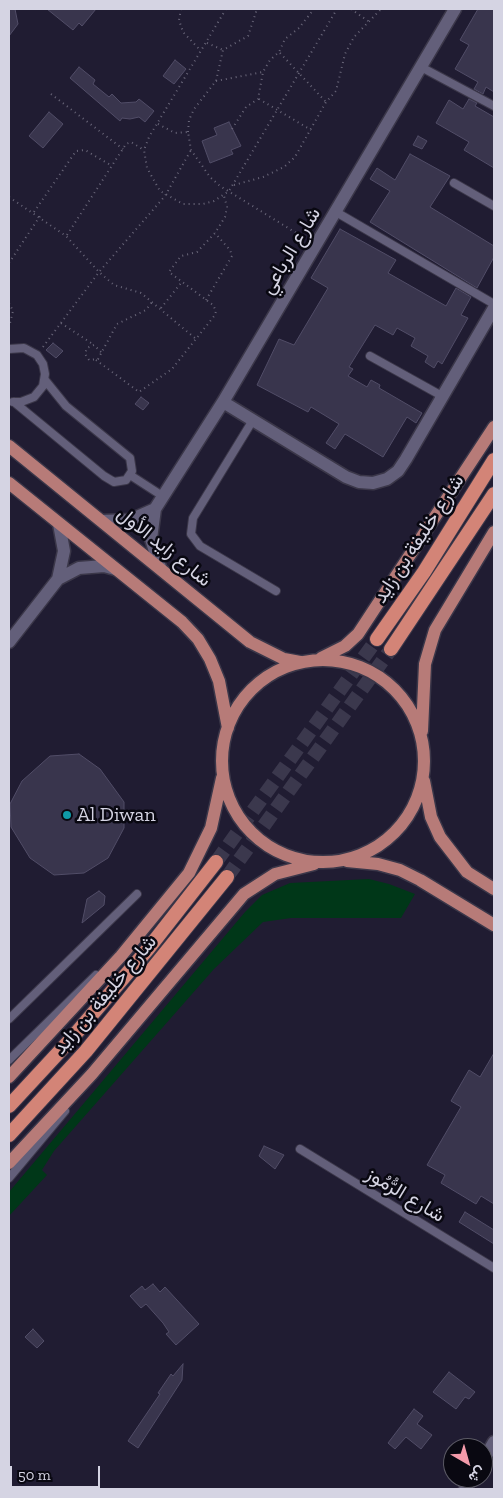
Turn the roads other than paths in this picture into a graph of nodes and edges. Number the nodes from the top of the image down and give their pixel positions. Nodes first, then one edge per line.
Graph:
1 (455, 9) edge
2 (421, 67) junction
3 (494, 106) edge
4 (454, 183) dead end
5 (494, 206) edge
6 (336, 212) junction
7 (494, 304) edge
8 (494, 308) edge
9 (9, 349) edge
10 (370, 356) dead end
11 (45, 380) junction
12 (442, 396) junction
13 (10, 402) edge
14 (223, 402) junction
15 (253, 420) junction
16 (494, 427) edge
17 (9, 446) edge
18 (494, 460) edge
19 (130, 476) junction
20 (9, 483) edge
21 (494, 494) edge
22 (164, 497) junction
23 (155, 509) junction
24 (102, 520) junction
25 (59, 524) junction
26 (494, 532) edge
27 (160, 567) junction
28 (115, 569) junction
29 (58, 579) junction
30 (276, 590) dead end
31 (377, 639) tunnel mouth
32 (9, 642) edge
33 (391, 649) tunnel mouth
34 (308, 661) junction
35 (228, 728) junction
36 (421, 736) junction
37 (223, 770) junction
38 (423, 773) junction
39 (332, 861) junction
40 (216, 862) tunnel mouth
41 (227, 877) tunnel mouth
42 (494, 889) edge
43 (137, 894) dead end
44 (494, 925) edge
45 (121, 956) junction
46 (9, 1019) edge
47 (9, 1060) edge
48 (92, 1074) junction
49 (9, 1077) edge
50 (9, 1106) edge
51 (9, 1135) edge
52 (300, 1150) dead end
53 (9, 1163) edge
54 (9, 1178) edge
55 (494, 1268) edge

1 - 2 street, شارع الرباعي
2 - 3 lane
2 - 6 street, شارع الرباعي
4 - 5 lane
6 - 7 lane
6 - 14 street, شارع الرباعي
8 - 12 street
9 - 11 lane
10 - 12 lane
11 - 13 lane
11 - 19 lane
12 - 15 street
13 - 19 lane
14 - 15 street
14 - 22 street, شارع الرباعي
15 - 30 lane
16 - 34 main road
17 - 24 main road, شارع زايد الأول
18 - 31 highway, شارع خليفة بن زايد
19 - 22 lane
20 - 25 main road
21 - 33 highway, شارع خليفة بن زايد
22 - 23 street, شارع الرباعي
23 - 24 street, شارع الرباعي
23 - 27 street, شارع الرباعي
24 - 27 main road, شارع زايد الأول
25 - 28 main road
25 - 29 street
26 - 36 main road
27 - 34 main road, شارع زايد الأول
28 - 29 street
28 - 35 main road
29 - 32 street
34 - 35 main road
34 - 36 main road
35 - 37 main road
36 - 38 main road
37 - 39 main road
37 - 45 main road
38 - 39 main road
38 - 42 main road
39 - 44 main road
39 - 48 main road
40 - 50 highway, شارع خليفة بن زايد
41 - 51 highway, شارع خليفة بن زايد
43 - 46 lane
45 - 47 lane
45 - 49 main road
48 - 53 main road
48 - 54 lane
52 - 55 lane, شارع الرُّمُوز

